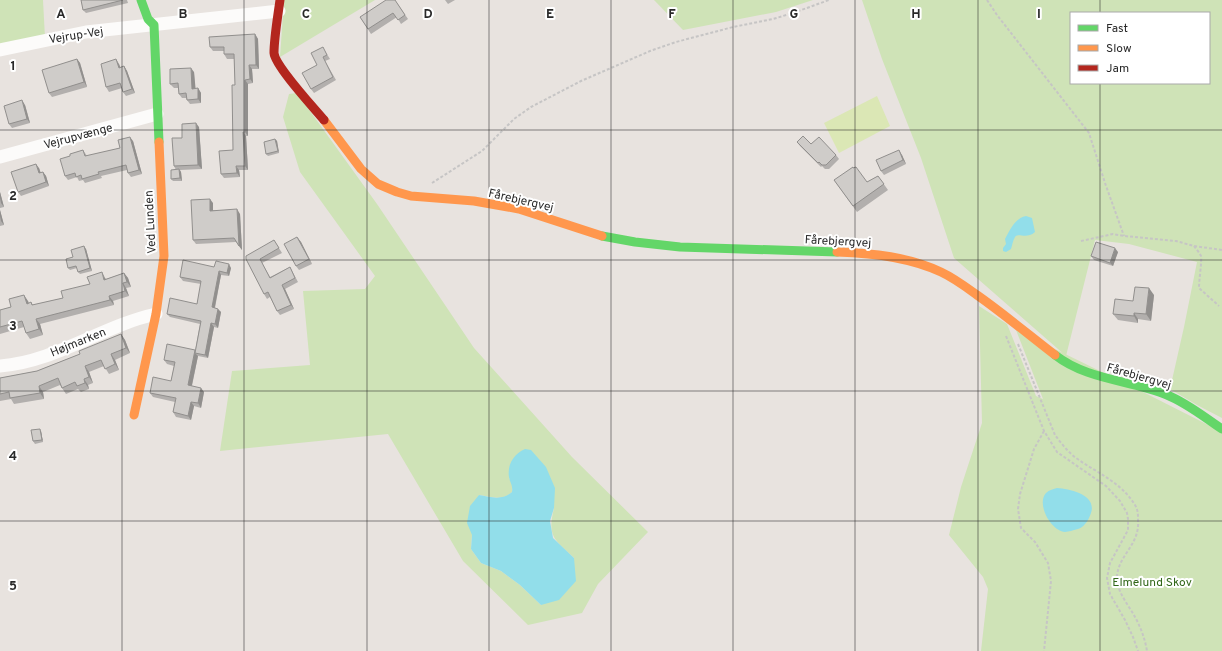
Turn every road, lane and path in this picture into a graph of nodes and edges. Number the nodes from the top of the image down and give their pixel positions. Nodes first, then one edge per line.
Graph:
1 (140, 0) edge
2 (829, 0) edge
3 (987, 0) edge
4 (280, 6) edge
5 (154, 25) junction
6 (0, 50) edge
7 (157, 114) junction
8 (0, 157) edge
9 (430, 184) dead end
10 (1124, 236) junction
11 (1081, 241) dead end
12 (1194, 246) junction
13 (1222, 250) edge
14 (1218, 306) dead end
15 (156, 314) junction
16 (1005, 334) dead end
17 (1016, 338) dead end
18 (0, 366) edge
19 (134, 415) dead end
20 (1222, 429) edge
21 (1044, 431) junction
22 (1044, 651) edge
23 (1138, 651) edge
24 (1148, 651) edge

1 - 5 street
2 - 9 path
3 - 10 path
4 - 5 street, Vejrup-Vej
4 - 20 street, Fårebjergvej
5 - 6 street, Vejrup-Vej
5 - 7 street, Ved Lunden
7 - 8 street, Vejrupvænge
7 - 15 street, Ved Lunden
10 - 11 path
10 - 12 path
12 - 13 path
12 - 14 path
15 - 18 street, Højmarken
15 - 19 street, Ved Lunden
16 - 21 path
17 - 24 path
21 - 22 path
21 - 23 path

